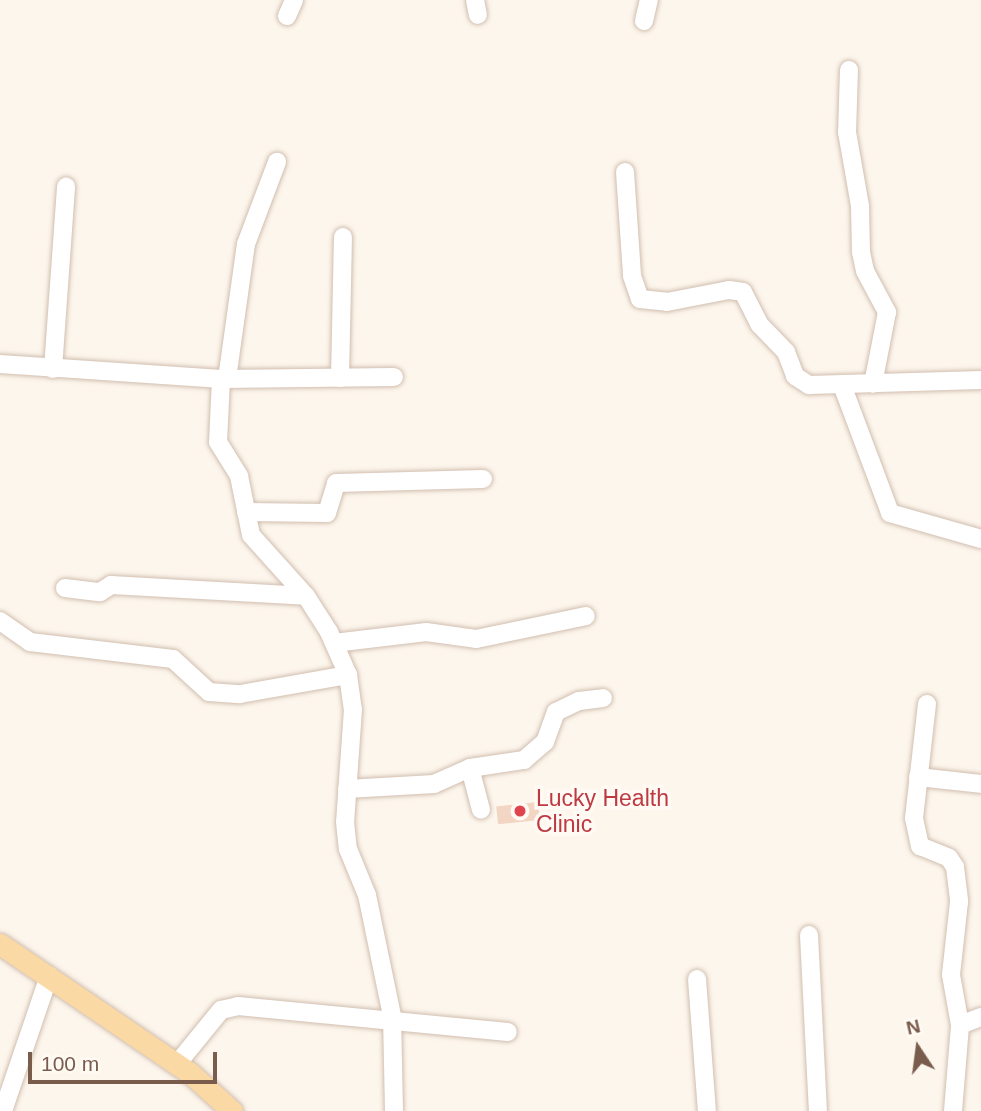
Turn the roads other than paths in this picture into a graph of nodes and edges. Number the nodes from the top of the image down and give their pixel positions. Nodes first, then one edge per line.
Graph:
1 (649, 0) edge
2 (644, 21) dead end
3 (849, 70) dead end
4 (276, 162) dead end
5 (625, 172) dead end
6 (66, 186) dead end
7 (343, 237) dead end
8 (0, 363) edge
9 (52, 369) junction
10 (394, 377) dead end
11 (340, 378) junction
12 (224, 379) junction
13 (981, 380) edge
14 (873, 384) junction
15 (842, 385) junction
16 (483, 479) dead end
17 (246, 512) junction
18 (981, 538) edge
19 (65, 588) dead end
20 (306, 596) junction
21 (586, 616) dead end
22 (0, 621) edge
23 (334, 643) junction
24 (348, 675) junction
25 (603, 698) dead end
26 (927, 704) dead end
27 (470, 768) junction
28 (918, 777) junction
29 (981, 784) edge
30 (347, 789) junction
31 (481, 810) dead end
32 (809, 935) dead end
33 (0, 944) edge
34 (49, 976) junction
35 (697, 979) dead end
36 (981, 1017) edge
37 (393, 1022) junction
38 (961, 1025) junction
39 (508, 1032) dead end
40 (177, 1064) junction
41 (3, 1111) edge
42 (232, 1111) edge
43 (394, 1111) edge
44 (707, 1111) edge
45 (818, 1111) edge
46 (953, 1111) edge

1 - 2 street
3 - 14 street
4 - 12 street
5 - 15 street
6 - 9 street
7 - 11 street
8 - 9 street
9 - 12 street
10 - 11 street
11 - 12 street
12 - 17 street
13 - 14 street
14 - 15 street
15 - 18 street
16 - 17 street
17 - 20 street
19 - 20 street
20 - 23 street
21 - 23 street
22 - 24 street
23 - 24 street
24 - 30 street
25 - 27 street
26 - 28 street
27 - 30 street
27 - 31 street
28 - 29 street
28 - 38 street
30 - 37 street
32 - 45 street
33 - 34 main road
34 - 40 main road
34 - 41 street
35 - 44 street
36 - 38 street
37 - 39 street
37 - 40 street
37 - 43 street
38 - 46 street
40 - 42 main road

